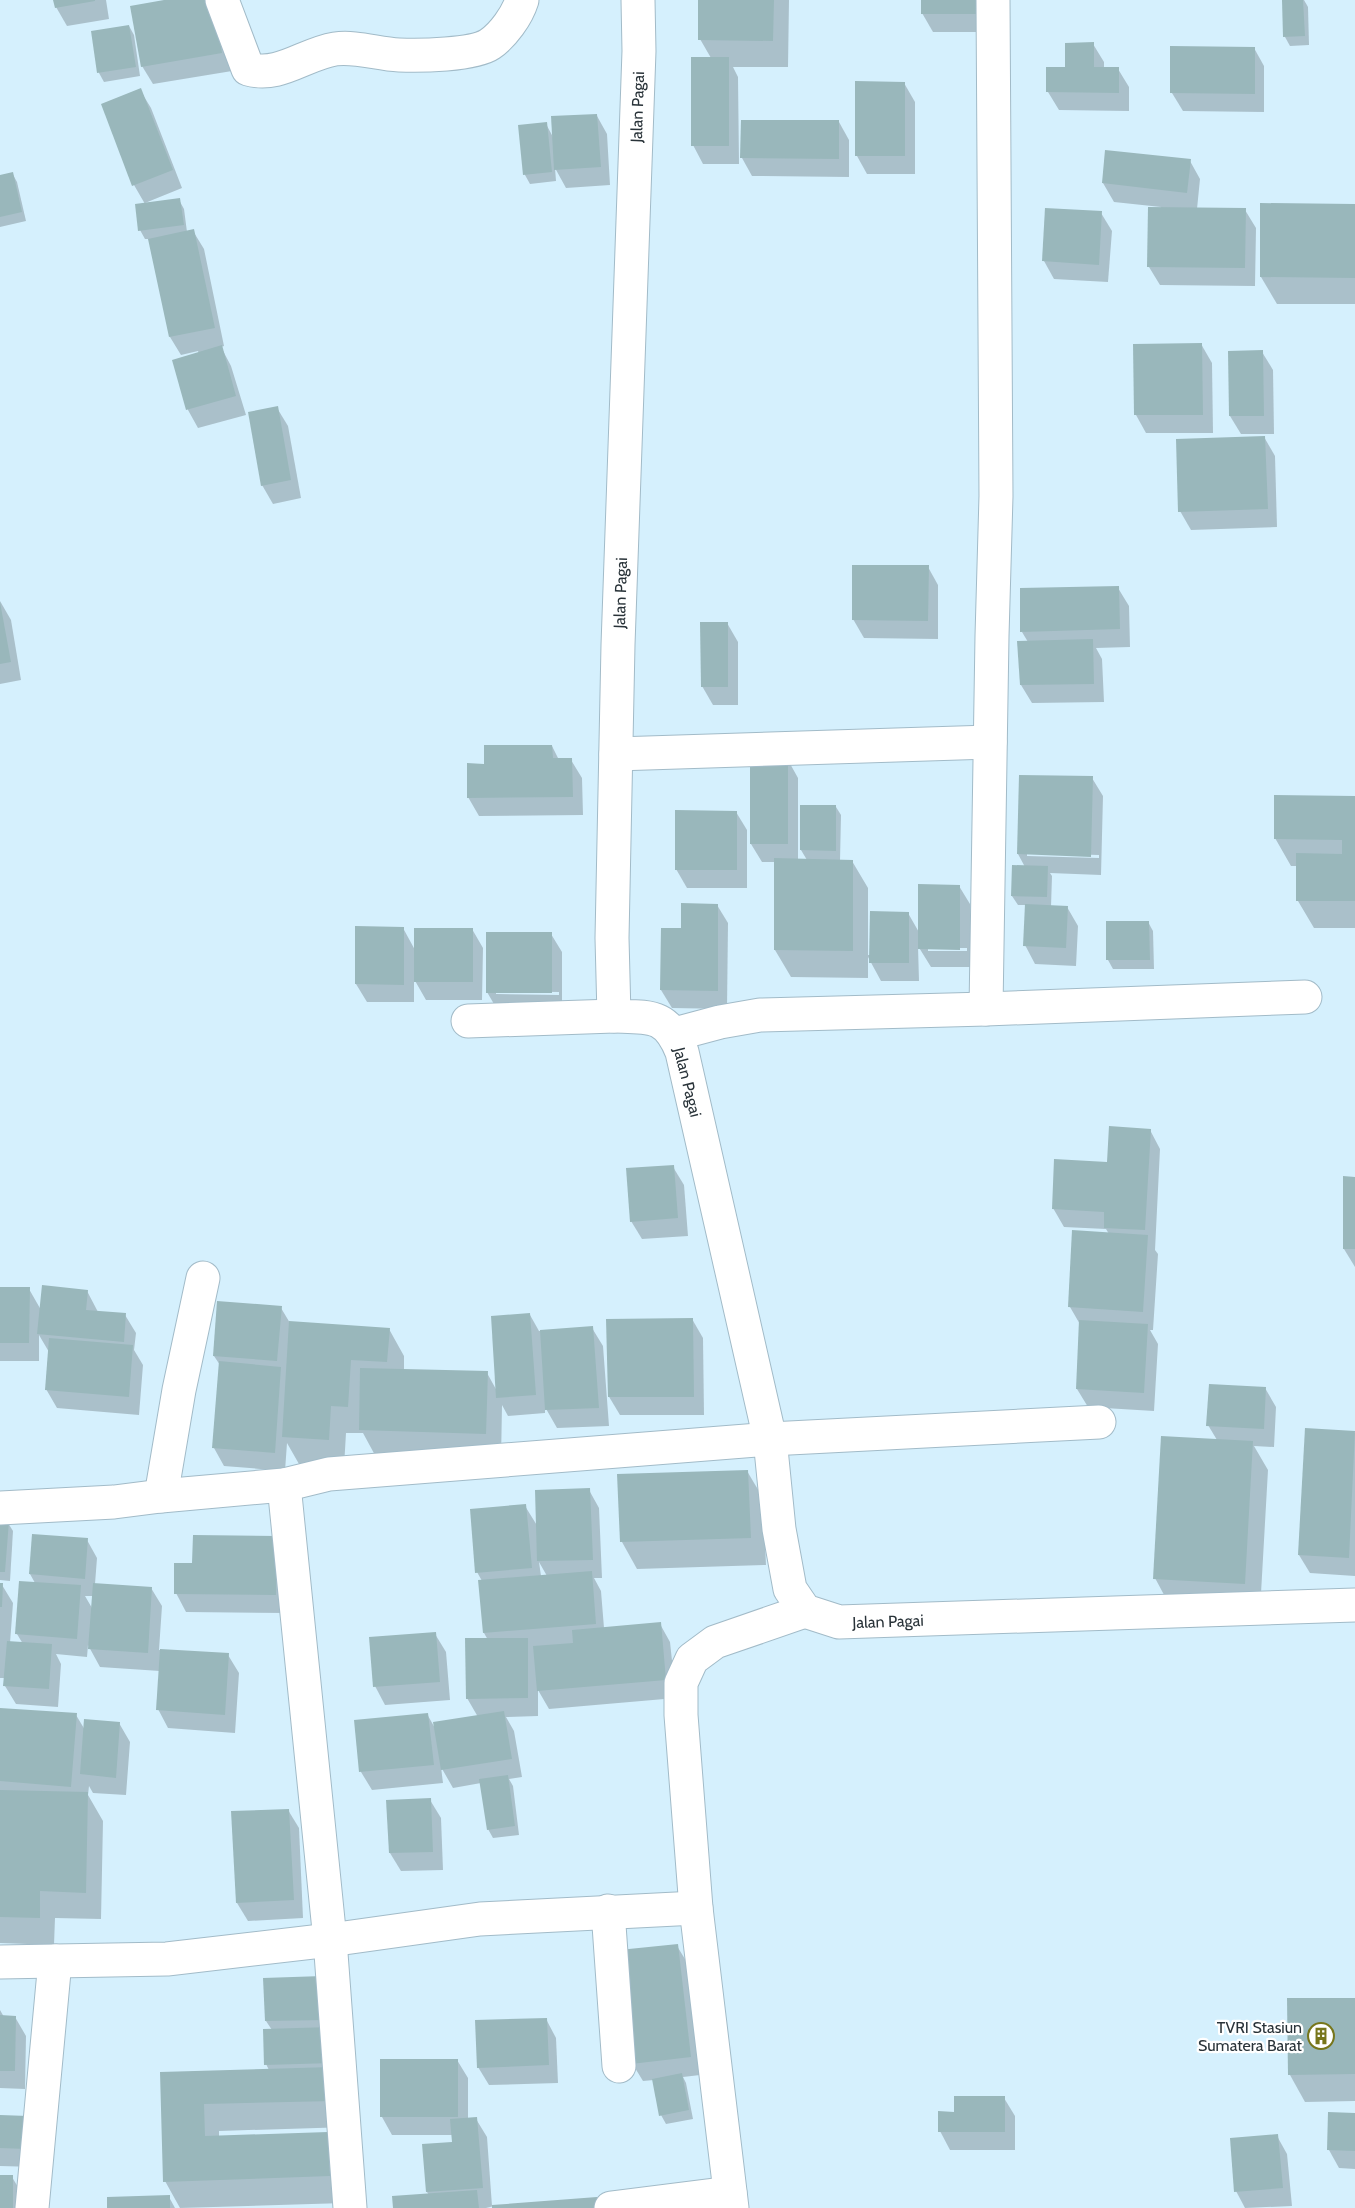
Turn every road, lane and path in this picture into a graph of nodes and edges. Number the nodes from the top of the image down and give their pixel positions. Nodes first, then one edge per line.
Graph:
1 (222, 0) edge
2 (522, 0) edge
3 (638, 0) edge
4 (993, 0) edge
5 (990, 742) junction
6 (616, 754) junction
7 (1305, 997) dead end
8 (986, 1010) junction
9 (614, 1016) junction
10 (468, 1022) dead end
11 (675, 1034) junction
12 (203, 1278) dead end
13 (1099, 1422) dead end
14 (770, 1439) junction
15 (284, 1485) junction
16 (161, 1496) junction
17 (0, 1508) edge
18 (1355, 1605) edge
19 (805, 1611) junction
20 (696, 1908) junction
21 (608, 1911) junction
22 (330, 1940) junction
23 (55, 1961) junction
24 (0, 1962) edge
25 (619, 2066) dead end
26 (731, 2200) edge
27 (32, 2208) edge
28 (350, 2208) edge
29 (611, 2208) edge

1 - 2 street
3 - 6 street, Jalan Pagai
4 - 5 street
5 - 6 street
5 - 8 street
6 - 9 street, Jalan Pagai
7 - 8 street
8 - 11 street
9 - 10 street
9 - 11 street, Jalan Pagai
11 - 14 street, Jalan Pagai
12 - 16 street
13 - 14 street
14 - 15 street
14 - 19 street, Jalan Pagai
15 - 16 street
15 - 22 street
16 - 17 street
18 - 19 street, Jalan Pagai
19 - 20 street
20 - 21 street
20 - 26 street
21 - 22 street
21 - 25 street
22 - 23 street
22 - 28 street
23 - 24 street
23 - 27 street
26 - 29 street

